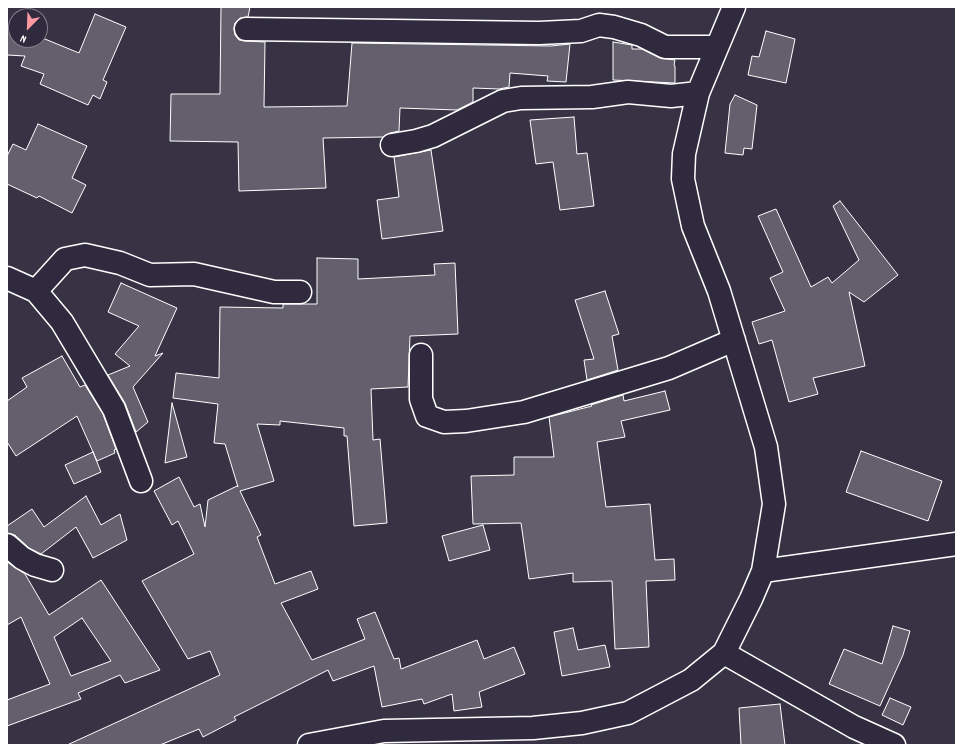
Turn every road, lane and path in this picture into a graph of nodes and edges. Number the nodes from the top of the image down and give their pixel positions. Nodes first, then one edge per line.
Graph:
1 (734, 7) edge
2 (246, 29) dead end
3 (717, 47) junction
4 (698, 93) junction
5 (392, 145) dead end
6 (7, 278) edge
7 (36, 291) junction
8 (300, 292) dead end
9 (734, 340) junction
10 (421, 355) dead end
11 (141, 481) dead end
12 (956, 544) edge
13 (7, 545) edge
14 (52, 570) dead end
15 (763, 570) junction
16 (724, 653) junction
17 (855, 736) edge
18 (533, 737) edge
19 (309, 745) edge
20 (894, 745) edge

1 - 3 street
2 - 3 street
3 - 4 street
4 - 5 street
4 - 9 street
6 - 7 street
7 - 8 street
7 - 11 street
9 - 10 street
9 - 15 street
12 - 15 street
13 - 14 street
15 - 16 street
16 - 17 street
16 - 18 street
17 - 20 street
18 - 19 street

